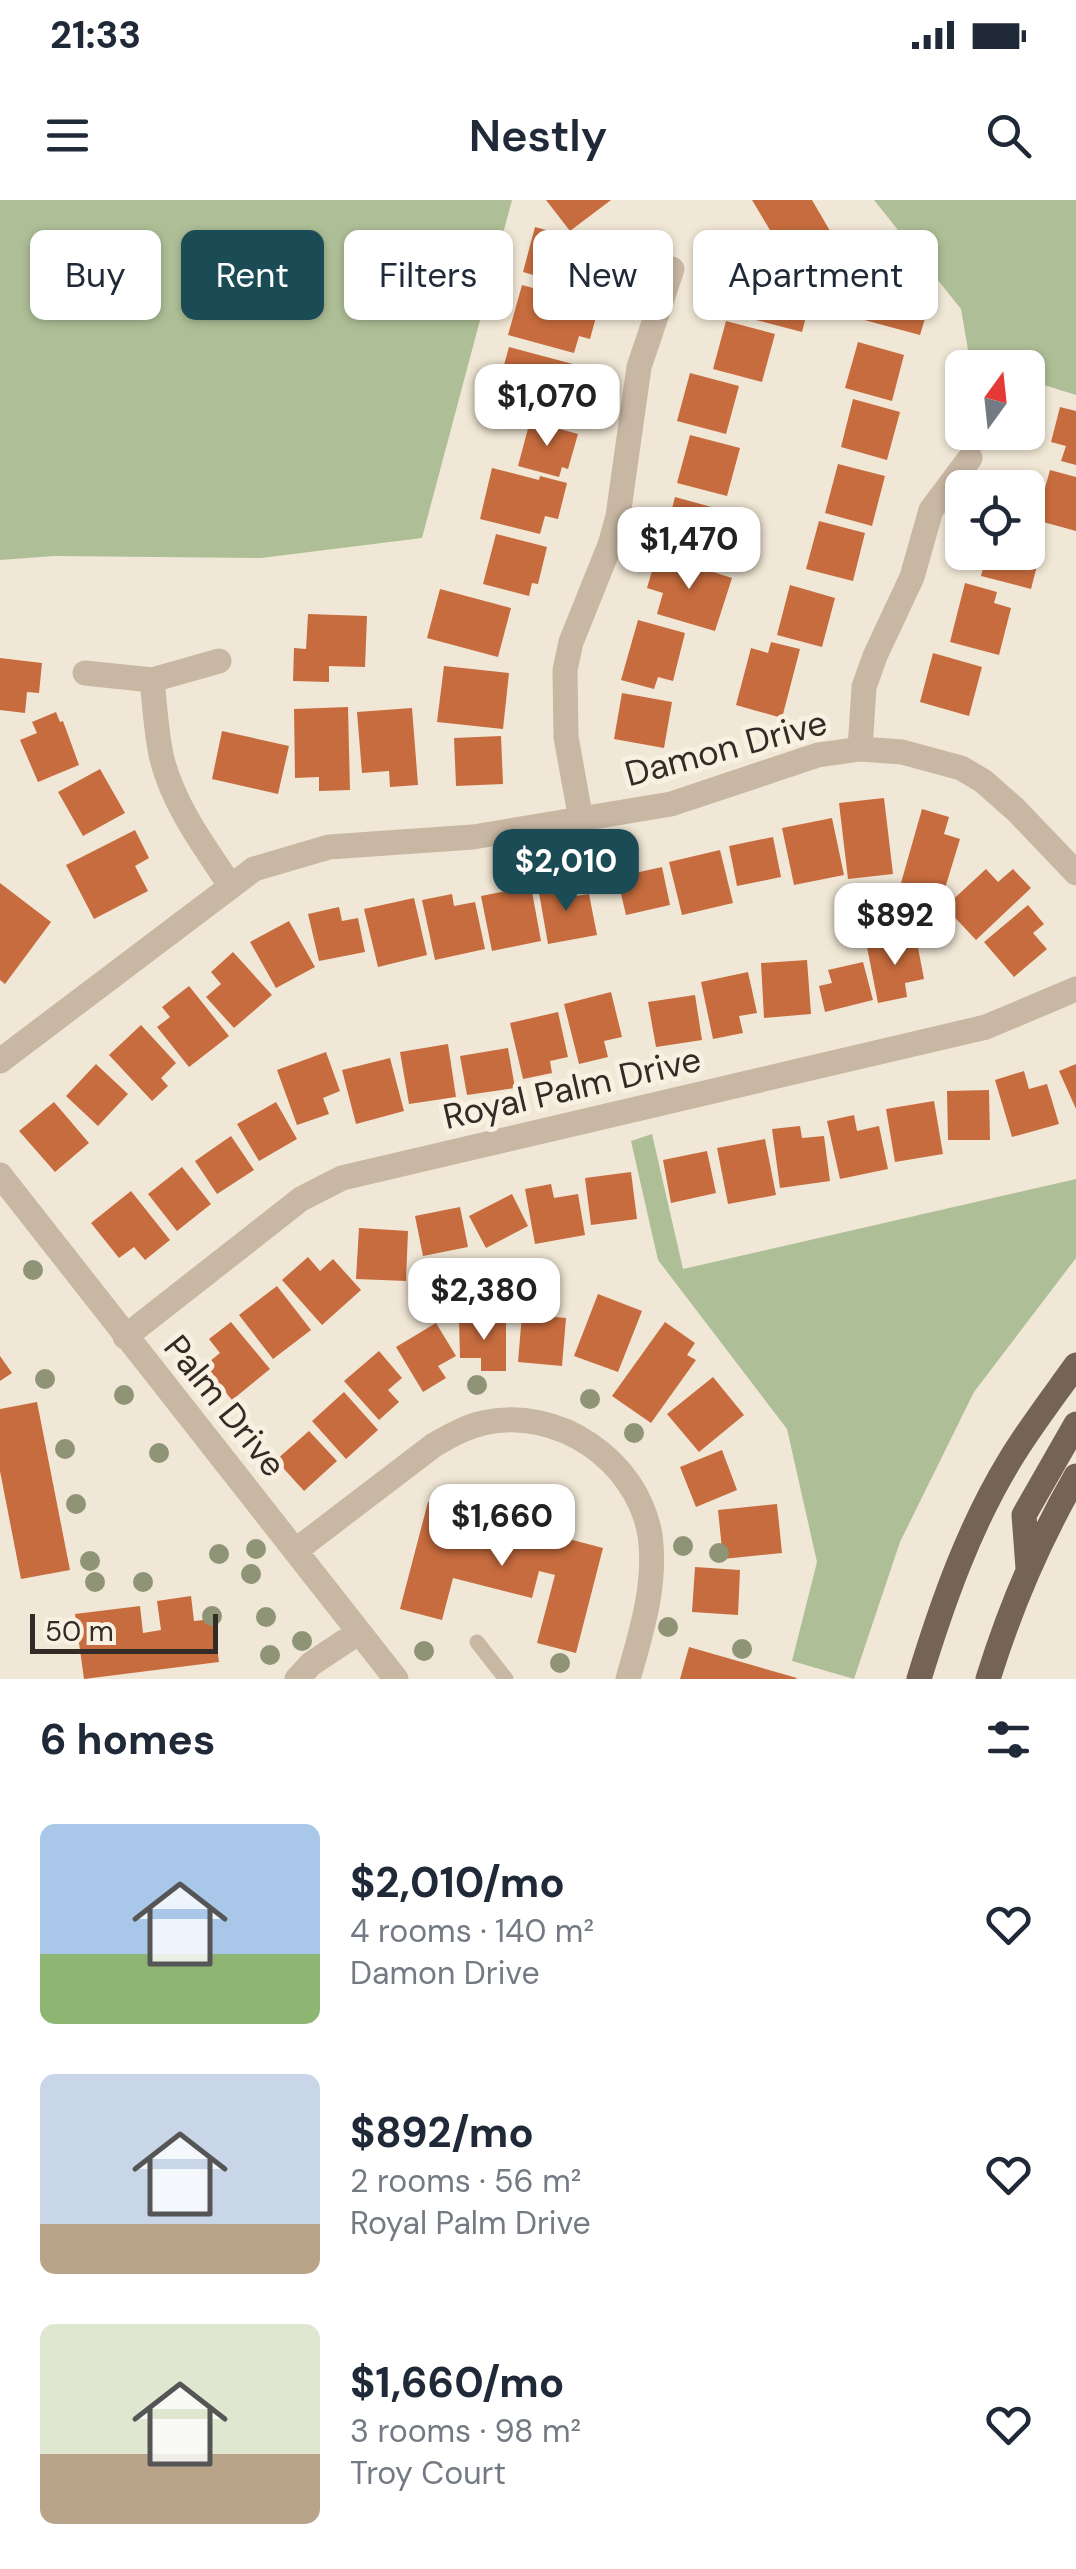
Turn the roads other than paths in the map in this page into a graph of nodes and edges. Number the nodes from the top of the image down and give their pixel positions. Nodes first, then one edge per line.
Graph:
1 (654, 320) edge
2 (970, 458) dead end
3 (219, 661) dead end
4 (85, 673) dead end
5 (152, 680) junction
6 (860, 749) junction
7 (581, 820) junction
8 (1076, 873) edge
9 (230, 885) junction
10 (1076, 989) edge
11 (0, 1062) edge
12 (0, 1175) edge
13 (125, 1337) junction
14 (1076, 1366) edge
15 (1076, 1424) edge
16 (1076, 1476) edge
17 (295, 1551) junction
18 (1028, 1574) junction
19 (359, 1632) junction
20 (477, 1642) dead end
21 (297, 1679) edge
22 (396, 1679) edge
23 (506, 1679) edge
24 (628, 1679) edge
25 (919, 1679) edge
26 (988, 1679) edge

1 - 7 street
2 - 6 street
3 - 5 street
4 - 5 street
5 - 9 street
6 - 7 street, Damon Drive
6 - 8 street, Damon Drive
7 - 9 street, Damon Drive
9 - 11 street, Damon Drive
10 - 13 street, Royal Palm Drive
12 - 13 street, Palm Drive
13 - 17 street, Palm Drive
14 - 25 main road
15 - 18 main road
16 - 18 main road
17 - 19 street, Palm Drive
17 - 24 street
18 - 26 main road
19 - 21 street
19 - 22 street, Palm Drive
20 - 23 lane

